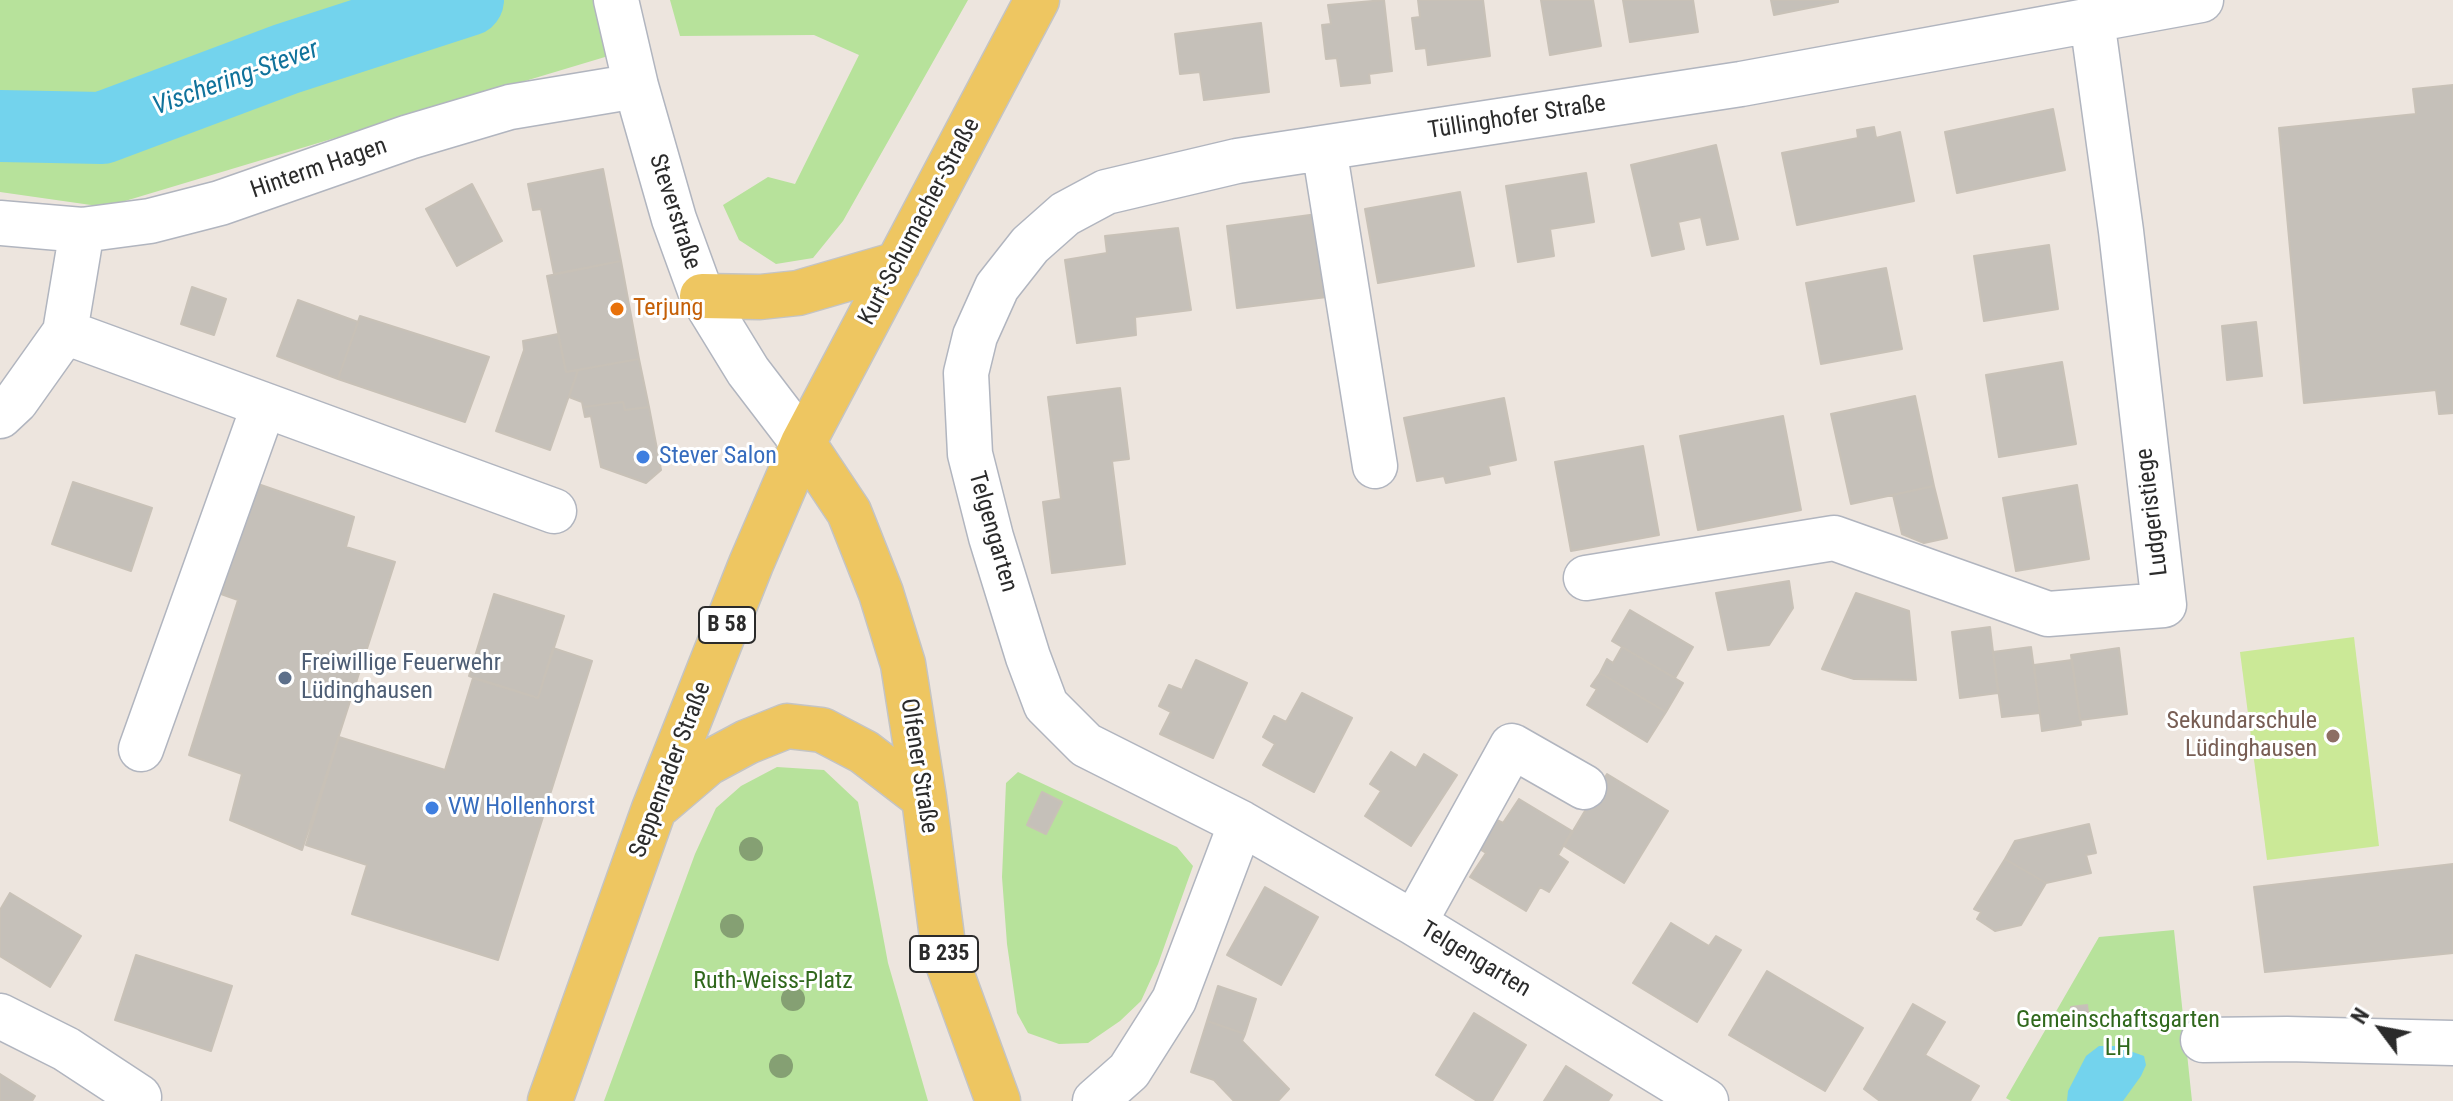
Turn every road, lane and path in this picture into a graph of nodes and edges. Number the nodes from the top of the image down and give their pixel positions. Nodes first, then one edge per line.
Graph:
1 (616, 0) edge
2 (1037, 0) edge
3 (2201, 0) edge
4 (2092, 20) junction
5 (636, 86) junction
6 (1324, 148) junction
7 (0, 223) edge
8 (82, 230) junction
9 (898, 264) junction
10 (702, 296) junction
11 (65, 332) junction
12 (264, 405) junction
13 (966, 411) joint
14 (0, 416) edge
15 (803, 443) junction
16 (1375, 466) dead end
17 (554, 511) dead end
18 (1586, 578) dead end
19 (141, 749) dead end
20 (1584, 787) dead end
21 (924, 798) junction
22 (654, 809) junction
23 (1241, 823) junction
24 (1414, 923) junction
25 (0, 1016) edge
26 (2203, 1040) dead end
27 (2453, 1043) edge
28 (139, 1097) dead end
29 (550, 1101) edge
30 (998, 1101) edge
31 (1095, 1101) edge
32 (1706, 1101) edge

1 - 5 street, Steverstraße
2 - 9 main road, Kurt-Schumacher-Straße / B 58
3 - 4 street, Tüllinghofer Straße
4 - 6 street, Tüllinghofer Straße
4 - 18 street, Ludgeristiege
5 - 8 street, Hinterm Hagen
5 - 10 street, Steverstraße
6 - 13 street, Tüllinghofer Straße
6 - 16 street
7 - 8 street, Hinterm Hagen
8 - 11 street
9 - 10 main road
9 - 15 main road, Kurt-Schumacher-Straße / B 58
10 - 15 street, Steverstraße
11 - 12 street
11 - 14 street
12 - 17 street
12 - 19 street
13 - 23 street, Telgengarten
15 - 21 main road, Olfener Straße / B 235
15 - 22 main road, Seppenrader Straße / B 58
20 - 24 street
21 - 22 main road
21 - 30 main road, Olfener Straße / B 235
22 - 29 main road, Seppenrader Straße / B 58
23 - 24 street, Telgengarten
23 - 31 street
24 - 32 street, Telgengarten
25 - 28 street
26 - 27 street

